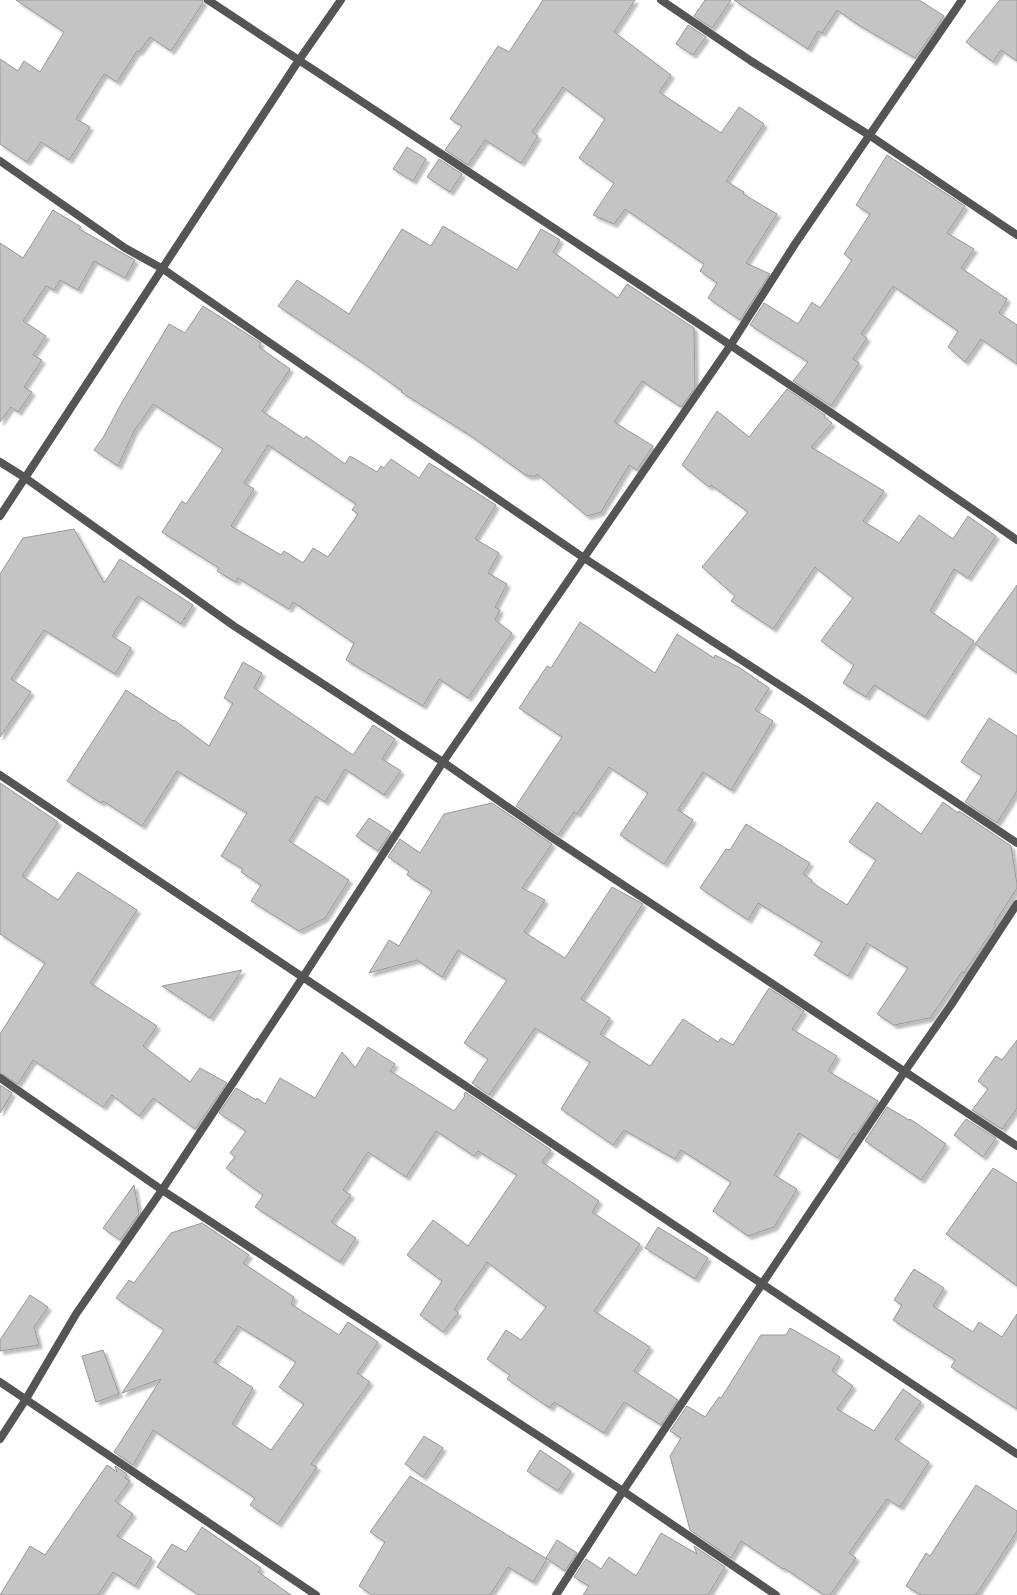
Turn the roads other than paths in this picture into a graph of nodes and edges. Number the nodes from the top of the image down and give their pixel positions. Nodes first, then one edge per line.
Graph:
1 (208, 0) edge
2 (341, 0) edge
3 (661, 0) edge
4 (962, 0) edge
5 (299, 60) junction
6 (869, 135) junction
7 (0, 161) edge
8 (1017, 235) edge
9 (163, 269) junction
10 (730, 346) junction
11 (0, 462) edge
12 (24, 477) junction
13 (0, 516) edge
14 (1017, 540) edge
15 (584, 558) junction
16 (443, 762) junction
17 (0, 775) edge
18 (1017, 843) edge
19 (1017, 904) edge
20 (303, 977) junction
21 (904, 1071) junction
22 (0, 1078) edge
23 (1017, 1146) edge
24 (162, 1190) junction
25 (762, 1285) junction
26 (0, 1382) edge
27 (26, 1399) junction
28 (0, 1439) edge
29 (1017, 1454) edge
30 (623, 1491) junction
31 (316, 1595) edge
32 (556, 1595) edge
33 (776, 1595) edge

1 - 5 street
2 - 5 street
3 - 6 street
4 - 6 street
5 - 9 street
5 - 10 street
6 - 8 street
6 - 10 street
7 - 9 street
9 - 12 street
9 - 15 street
10 - 14 street
10 - 15 street
11 - 12 street
12 - 13 street
12 - 16 street
15 - 16 street
15 - 18 street
16 - 20 street
16 - 21 street
17 - 20 street
19 - 21 street
20 - 24 street
20 - 25 street
21 - 23 street
21 - 25 street
22 - 24 street
24 - 27 street
24 - 30 street
25 - 29 street
25 - 30 street
26 - 27 street
27 - 28 street
27 - 31 street
30 - 32 street
30 - 33 street

